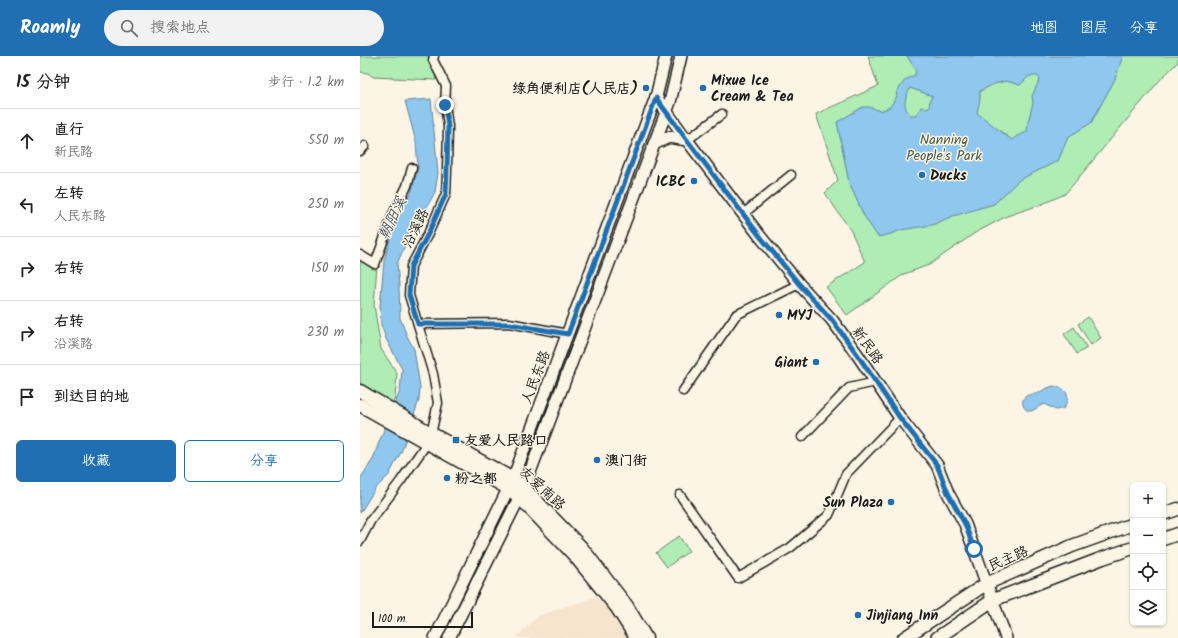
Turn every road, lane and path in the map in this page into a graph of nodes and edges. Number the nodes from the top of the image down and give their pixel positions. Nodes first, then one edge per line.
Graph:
1 (434, 56) edge
2 (666, 56) edge
3 (681, 56) edge
4 (656, 98) junction
5 (666, 111) junction
6 (722, 114) dead end
7 (687, 140) junction
8 (654, 144) junction
9 (412, 168) dead end
10 (791, 176) dead end
11 (743, 214) junction
12 (360, 255) edge
13 (799, 284) junction
14 (418, 324) junction
15 (568, 334) junction
16 (876, 382) junction
17 (360, 391) edge
18 (683, 391) dead end
19 (367, 405) edge
20 (900, 418) junction
21 (427, 437) junction
22 (802, 437) dead end
23 (511, 484) junction
24 (521, 492) junction
25 (680, 495) dead end
26 (1178, 509) edge
27 (1166, 513) edge
28 (1130, 525) edge
29 (1178, 534) edge
30 (1166, 538) edge
31 (360, 541) edge
32 (1130, 549) edge
33 (986, 584) junction
34 (993, 600) junction
35 (435, 638) edge
36 (449, 638) edge
37 (636, 638) edge
38 (646, 638) edge
39 (904, 638) edge
40 (937, 638) edge
41 (1006, 638) edge

1 - 14 street, 沿溪路
2 - 4 main road, 人民东路
3 - 5 main road, 人民东路
4 - 5 main road, 新民路
4 - 15 main road, 人民东路
5 - 7 main road, 新民路
5 - 8 main road, 人民东路
6 - 7 street
7 - 8 main road
7 - 11 main road, 新民路
8 - 24 main road, 人民东路
9 - 12 street
10 - 11 street
11 - 13 main road, 新民路
13 - 16 main road, 新民路
13 - 18 street
14 - 15 street
14 - 21 street, 沿溪路
15 - 23 main road, 人民东路
16 - 20 main road, 新民路
16 - 22 street
17 - 19 main road, 友爱南路
19 - 21 main road, 友爱南路
20 - 25 street
20 - 33 main road, 新民路
21 - 23 main road, 友爱南路
21 - 31 street
23 - 24 main road, 友爱南路
23 - 35 main road, 人民东路
24 - 36 main road, 人民东路
24 - 37 main road, 友爱南路
24 - 38 main road, 友爱南路
26 - 27 main road
28 - 33 main road, 民主路
29 - 30 main road
32 - 34 main road
33 - 34 main road, 新民路
33 - 39 main road, 民主路
34 - 40 main road
34 - 41 main road, 新民路

